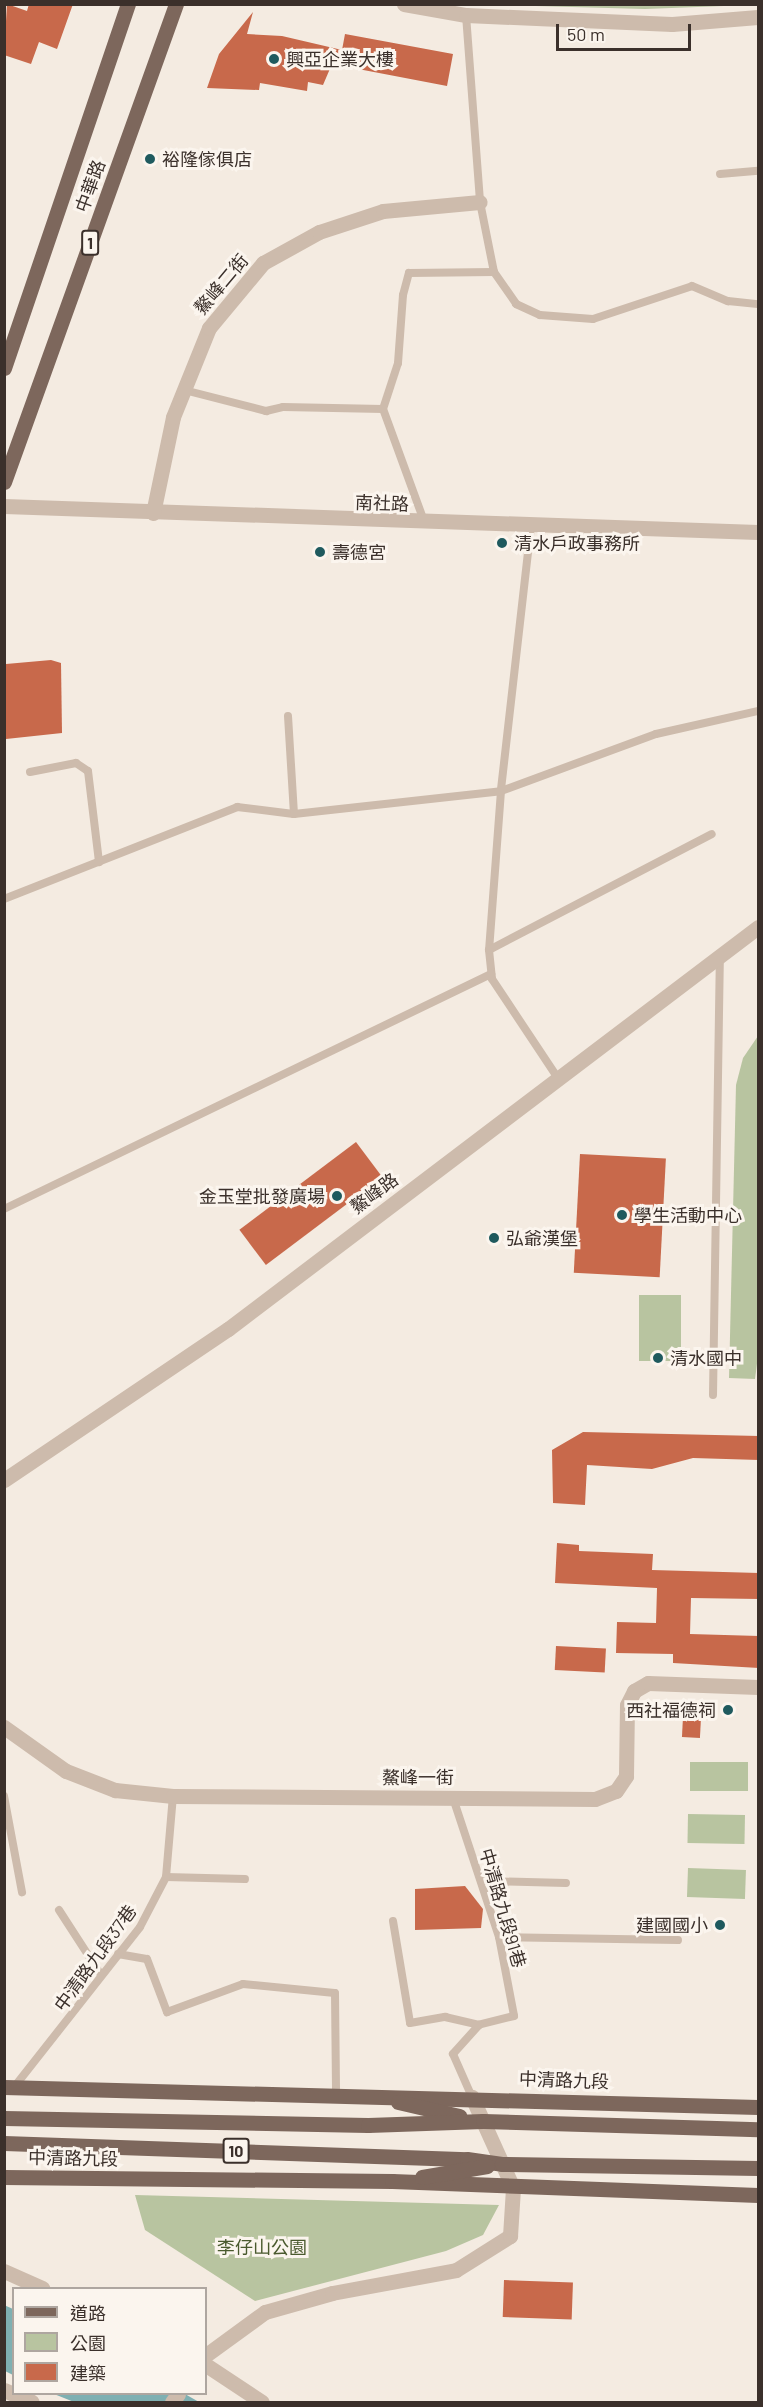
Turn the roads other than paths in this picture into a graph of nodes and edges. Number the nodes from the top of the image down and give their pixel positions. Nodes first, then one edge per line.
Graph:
1 (128, 4) edge
2 (176, 4) edge
3 (404, 4) edge
4 (466, 15) junction
5 (759, 17) edge
6 (759, 171) edge
7 (720, 174) dead end
8 (480, 202) junction
9 (494, 272) junction
10 (759, 304) edge
11 (4, 368) edge
12 (184, 390) junction
13 (382, 409) junction
14 (4, 482) edge
15 (4, 506) edge
16 (153, 513) junction
17 (425, 524) junction
18 (531, 526) junction
19 (759, 532) edge
20 (759, 711) edge
21 (288, 716) dead end
22 (30, 772) dead end
23 (501, 791) junction
24 (294, 814) junction
25 (712, 834) dead end
26 (99, 862) junction
27 (4, 900) edge
28 (759, 927) edge
29 (489, 950) junction
30 (720, 956) junction
31 (491, 974) junction
32 (557, 1077) junction
33 (4, 1209) edge
34 (713, 1395) dead end
35 (4, 1480) edge
36 (759, 1688) edge
37 (5, 1729) edge
38 (4, 1796) edge
39 (173, 1796) junction
40 (452, 1797) junction
41 (166, 1877) junction
42 (245, 1879) dead end
43 (481, 1881) junction
44 (566, 1883) dead end
45 (22, 1892) dead end
46 (59, 1910) dead end
47 (393, 1921) dead end
48 (500, 1937) junction
49 (678, 1940) dead end
50 (118, 1954) junction
51 (101, 1976) junction
52 (479, 2025) junction
53 (9, 2087) edge
54 (336, 2095) junction
55 (368, 2096) junction
56 (472, 2097) junction
57 (759, 2107) edge
58 (4, 2118) edge
59 (483, 2121) junction
60 (759, 2129) edge
61 (4, 2143) edge
62 (502, 2164) junction
63 (759, 2168) edge
64 (4, 2177) edge
65 (393, 2181) junction
66 (513, 2188) junction
67 (759, 2195) edge
68 (4, 2271) edge
69 (38, 2287) edge
70 (207, 2354) edge
71 (207, 2366) edge
72 (15, 2395) edge
73 (32, 2403) edge
74 (262, 2403) edge

1 - 11 main road, 中華路
2 - 14 main road, 中華路 / 1
3 - 4 street
4 - 5 street
4 - 8 lane
6 - 7 lane
8 - 9 lane
8 - 12 street, 鰲峰二街
9 - 10 lane
9 - 13 lane
12 - 13 lane
12 - 16 street, 鰲峰二街
13 - 17 lane
15 - 16 street, 南社路
16 - 17 street, 南社路
17 - 18 street, 南社路
18 - 19 street, 南社路
18 - 23 lane
20 - 23 lane
21 - 24 lane
22 - 26 lane
23 - 24 lane
23 - 29 lane
24 - 26 lane
25 - 29 lane
26 - 27 lane
28 - 30 street, 鰲峰路
29 - 31 lane
30 - 32 street, 鰲峰路
30 - 34 lane
31 - 32 lane
31 - 33 lane
32 - 35 street, 鰲峰路
36 - 40 street, 鰲峰一街
37 - 39 street, 鰲峰一街
38 - 45 lane
39 - 40 street, 鰲峰一街
39 - 41 lane, 中清路九段37巷
40 - 43 lane, 中清路九段91巷
41 - 42 lane
41 - 50 lane, 中清路九段37巷
43 - 44 lane
43 - 48 lane, 中清路九段91巷
46 - 51 lane
47 - 52 lane
48 - 49 lane
48 - 52 lane, 中清路九段91巷
50 - 51 lane, 中清路九段37巷
50 - 54 lane
51 - 53 lane, 中清路九段37巷
52 - 56 lane
53 - 54 main road, 中清路九段
54 - 55 main road, 中清路九段
55 - 56 main road, 中清路九段
55 - 59 main road, 中清路九段
56 - 57 main road, 中清路九段
56 - 59 street
58 - 59 main road, 中清路九段 / 10
59 - 60 main road, 中清路九段 / 10
59 - 62 street
61 - 62 main road, 中清路九段 / 10
62 - 63 main road, 中清路九段 / 10
62 - 65 main road, 中清路九段
62 - 66 street
64 - 65 main road, 中清路九段
65 - 66 main road, 中清路九段
66 - 67 main road, 中清路九段
66 - 70 street
68 - 69 street
71 - 74 street
72 - 73 street

